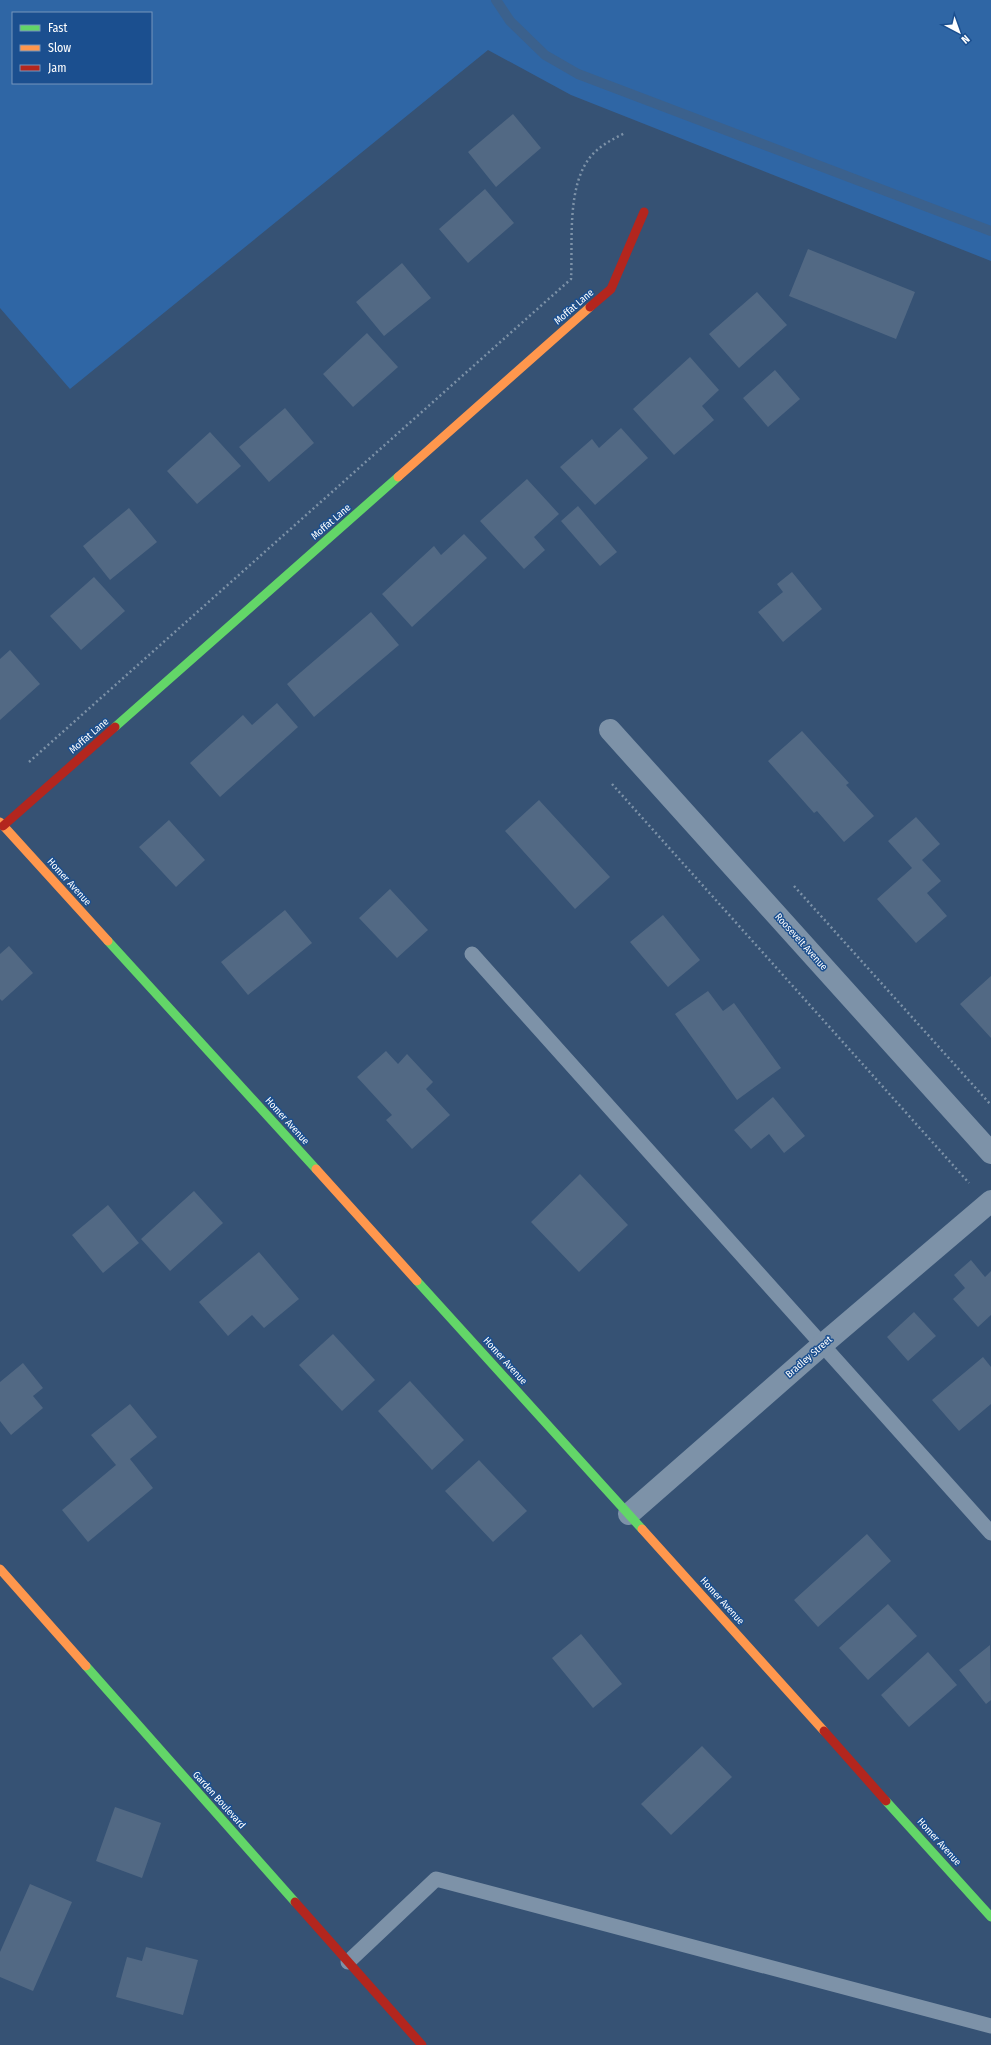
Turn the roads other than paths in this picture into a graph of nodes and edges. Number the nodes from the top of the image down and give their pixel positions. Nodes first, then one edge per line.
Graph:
1 (644, 212) dead end
2 (610, 730) dead end
3 (2, 824) edge
4 (472, 954) dead end
5 (991, 1153) edge
6 (990, 1203) edge
7 (822, 1345) junction
8 (629, 1514) junction
9 (991, 1533) edge
10 (0, 1569) edge
11 (991, 1917) edge
12 (348, 1962) junction
13 (991, 2026) edge
14 (422, 2045) edge

1 - 3 street, Moffat Lane
2 - 5 street, Roosevelt Avenue
3 - 8 street, Homer Avenue
4 - 7 lane
6 - 7 street, Bradley Street
7 - 8 street, Bradley Street
7 - 9 lane
8 - 11 street, Homer Avenue
10 - 12 street, Garden Boulevard
12 - 13 lane
12 - 14 street, Garden Boulevard

